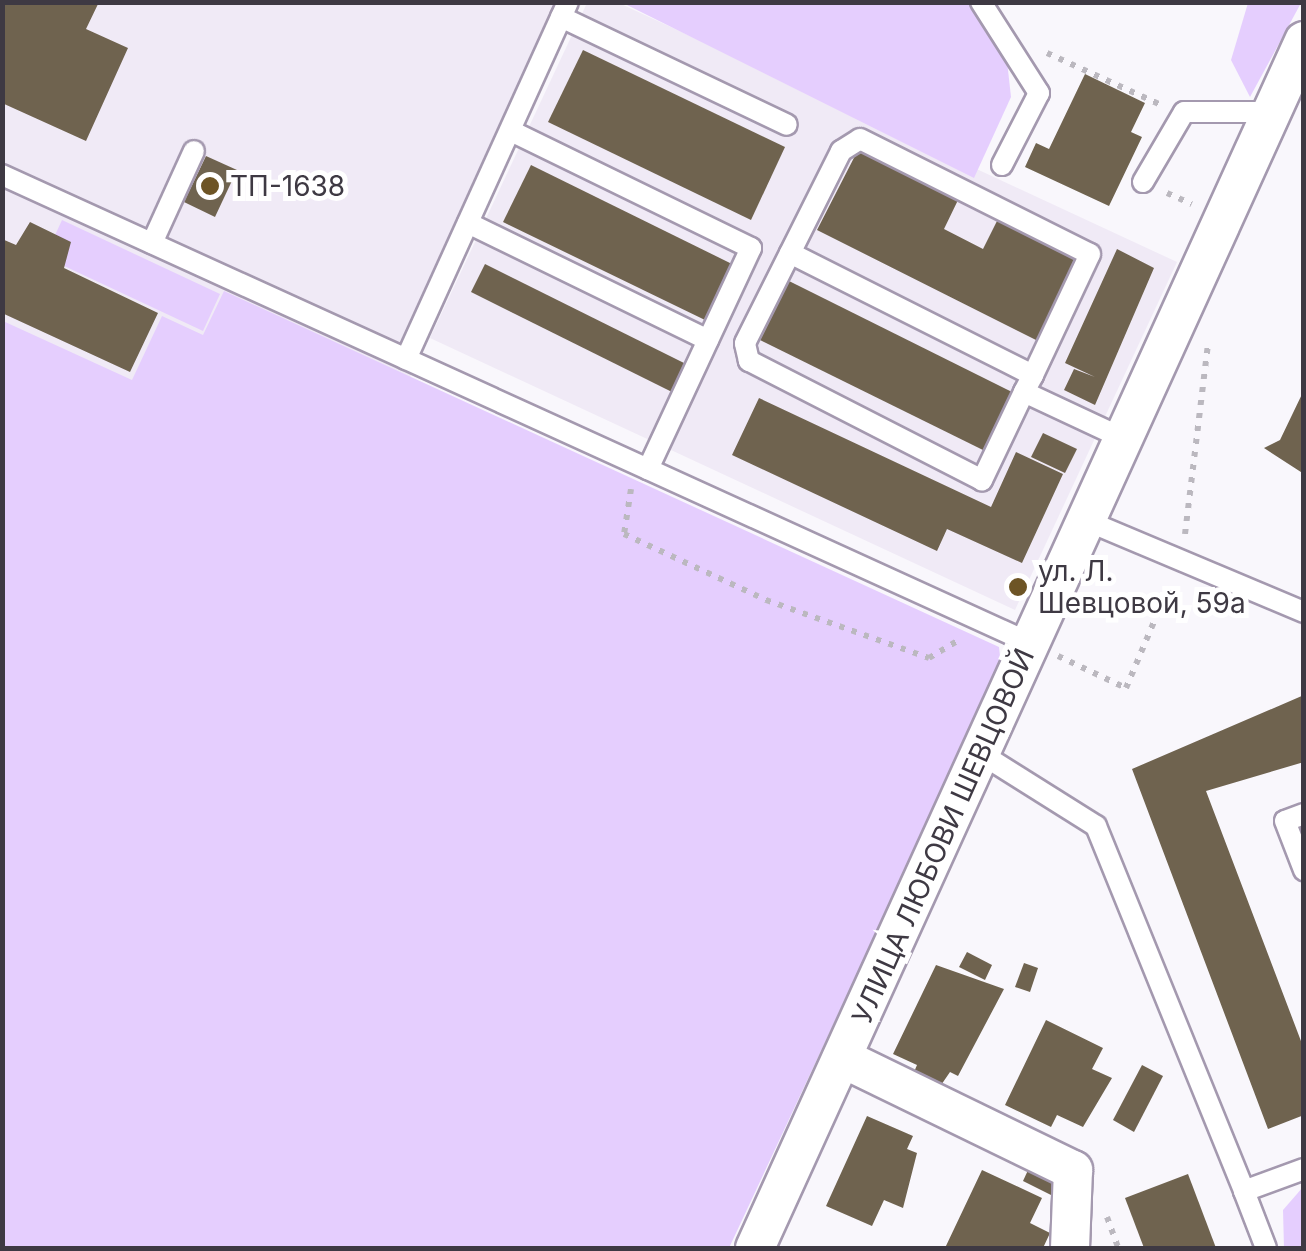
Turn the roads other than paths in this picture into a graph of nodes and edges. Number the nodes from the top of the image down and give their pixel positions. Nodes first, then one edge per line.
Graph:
1 (981, 2) edge
2 (564, 10) edge
3 (1304, 41) edge
4 (1271, 112) junction
5 (788, 124) dead end
6 (511, 131) junction
7 (194, 151) dead end
8 (1002, 165) dead end
9 (2, 175) edge
10 (1143, 182) dead end
11 (468, 223) junction
12 (152, 243) junction
13 (790, 253) junction
14 (708, 340) junction
15 (406, 359) junction
16 (1028, 383) junction
17 (1122, 438) junction
18 (641, 466) junction
19 (1086, 520) junction
20 (1304, 612) edge
21 (1030, 643) junction
22 (980, 752) junction
23 (1304, 814) edge
24 (1304, 870) edge
25 (842, 1058) junction
26 (1304, 1168) edge
27 (1244, 1191) junction
28 (755, 1248) edge
29 (1070, 1248) edge
30 (1266, 1248) edge

1 - 8 lane
2 - 5 lane
2 - 6 lane
3 - 4 street, УЛИЦА ЛЮБОВИ ШЕВЦОВОЙ
4 - 10 lane
4 - 17 street, УЛИЦА ЛЮБОВИ ШЕВЦОВОЙ
6 - 11 lane
6 - 14 lane
7 - 12 lane
9 - 12 lane
11 - 14 lane
11 - 15 lane
12 - 15 lane
13 - 16 lane
13 - 16 lane
13 - 16 lane
14 - 18 lane
15 - 18 lane
16 - 17 lane
17 - 19 street, УЛИЦА ЛЮБОВИ ШЕВЦОВОЙ
18 - 21 lane
19 - 20 lane
19 - 21 street, УЛИЦА ЛЮБОВИ ШЕВЦОВОЙ
21 - 22 street, УЛИЦА ЛЮБОВИ ШЕВЦОВОЙ
22 - 25 street, УЛИЦА ЛЮБОВИ ШЕВЦОВОЙ
22 - 27 lane
23 - 24 lane
25 - 28 street, УЛИЦА ЛЮБОВИ ШЕВЦОВОЙ
25 - 29 street
26 - 27 lane
27 - 30 lane

